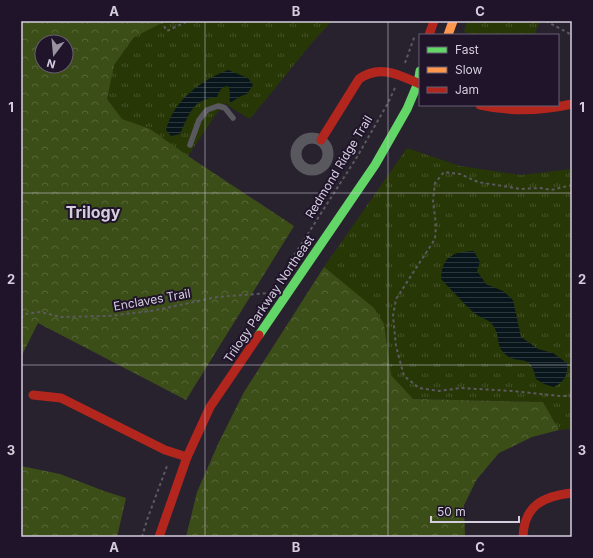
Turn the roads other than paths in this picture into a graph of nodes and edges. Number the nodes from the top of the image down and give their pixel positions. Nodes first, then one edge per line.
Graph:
1 (434, 21) edge
2 (453, 21) edge
3 (429, 34) edge
4 (448, 34) edge
5 (419, 83) edge
6 (572, 104) edge
7 (486, 106) edge
8 (233, 118) dead end
9 (321, 140) dead end
10 (190, 145) dead end
11 (33, 395) dead end
12 (187, 456) junction
13 (572, 493) edge
14 (159, 537) edge
15 (523, 537) edge

1 - 3 street
2 - 4 street
5 - 9 street
5 - 12 street, Trilogy Parkway Northeast
6 - 7 street
8 - 10 lane
11 - 12 street
12 - 14 street, Trilogy Parkway Northeast
13 - 15 street

